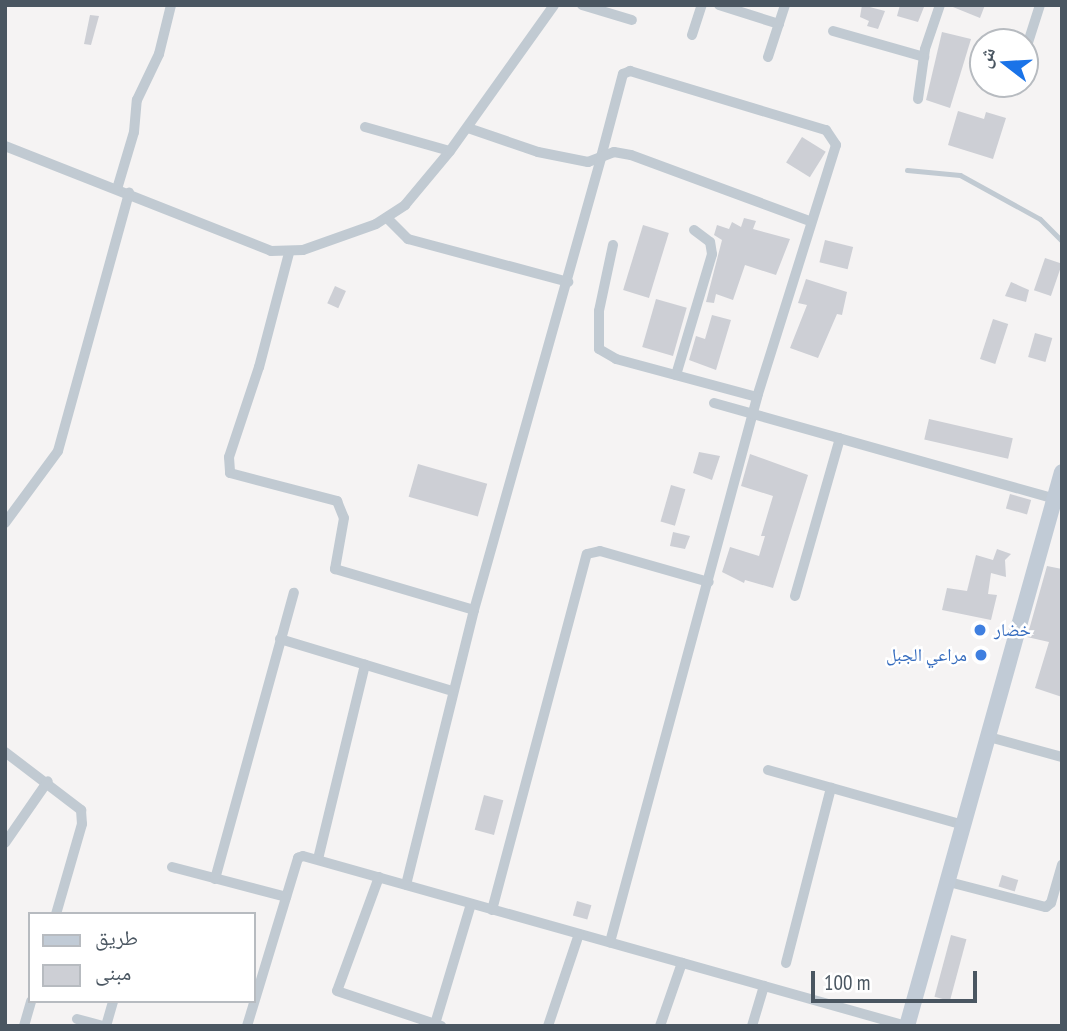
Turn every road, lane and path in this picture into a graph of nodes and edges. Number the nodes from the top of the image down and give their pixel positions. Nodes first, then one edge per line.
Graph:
1 (171, 5) edge
2 (554, 5) edge
3 (582, 5) edge
4 (702, 5) edge
5 (719, 5) edge
6 (785, 5) edge
7 (940, 5) edge
8 (1040, 5) edge
9 (632, 20) dead end
10 (779, 24) junction
11 (1033, 28) edge
12 (833, 31) dead end
13 (692, 35) dead end
14 (768, 57) dead end
15 (924, 57) junction
16 (918, 99) dead end
17 (365, 127) dead end
18 (468, 128) junction
19 (5, 146) edge
20 (450, 151) junction
21 (601, 157) junction
22 (907, 170) dead end
23 (117, 189) junction
24 (129, 193) junction
25 (387, 218) junction
26 (809, 220) junction
27 (694, 230) dead end
28 (1062, 242) edge
29 (613, 245) dead end
30 (289, 253) junction
31 (568, 282) junction
32 (676, 375) junction
33 (757, 397) junction
34 (714, 403) dead end
35 (753, 413) junction
36 (840, 438) junction
37 (1062, 471) edge
38 (1058, 500) edge
39 (5, 523) edge
40 (709, 582) junction
41 (294, 593) dead end
42 (795, 596) dead end
43 (474, 610) junction
44 (280, 639) junction
45 (365, 665) junction
46 (452, 691) junction
47 (989, 737) junction
48 (5, 751) edge
49 (1062, 757) edge
50 (768, 770) dead end
51 (48, 781) junction
52 (831, 788) junction
53 (964, 825) junction
54 (5, 844) edge
55 (318, 859) junction
56 (1062, 865) edge
57 (172, 867) dead end
58 (379, 877) junction
59 (215, 878) junction
60 (949, 882) junction
61 (406, 885) junction
62 (286, 897) junction
63 (471, 904) junction
64 (492, 910) junction
65 (58, 912) edge
66 (579, 934) junction
67 (610, 942) junction
68 (682, 963) junction
69 (786, 963) dead end
70 (256, 985) edge
71 (764, 986) junction
72 (30, 1003) edge
73 (112, 1003) edge
74 (252, 1003) edge
75 (77, 1018) dead end
76 (438, 1025) edge
77 (24, 1026) edge
78 (105, 1026) edge
79 (247, 1026) edge
80 (548, 1026) edge
81 (660, 1026) edge
82 (752, 1026) edge
83 (906, 1026) edge

1 - 23 street
2 - 18 street
3 - 9 street
4 - 13 street
5 - 10 street
6 - 10 street
7 - 15 street
8 - 11 street
10 - 14 street
12 - 15 street
15 - 16 street
17 - 20 street
18 - 20 street
18 - 21 street
19 - 23 street
20 - 25 street
21 - 26 street
21 - 26 street
21 - 31 street
22 - 28 lane
23 - 24 street
24 - 30 street
24 - 39 street
25 - 30 street
25 - 31 street
26 - 33 street
27 - 32 street
29 - 32 street
30 - 43 street
31 - 43 street
32 - 33 street
33 - 35 street
34 - 35 street
35 - 36 street
35 - 40 street
36 - 38 street
36 - 42 street
37 - 38 street
38 - 47 street
40 - 64 street
40 - 67 street
41 - 44 street
43 - 46 street
44 - 45 street
44 - 59 street
45 - 46 street
45 - 55 street
46 - 61 street
47 - 49 street
47 - 53 street
48 - 51 street
50 - 52 street
51 - 54 street
51 - 65 street
52 - 53 street
52 - 69 street
53 - 60 street
55 - 58 street
55 - 62 street
56 - 60 street
57 - 59 street
58 - 61 street
58 - 76 street
59 - 62 street
60 - 83 street
61 - 63 street
62 - 70 street
63 - 64 street
63 - 76 street
64 - 66 street
66 - 67 street
66 - 80 street
67 - 68 street
68 - 71 street
68 - 81 street
71 - 82 street
71 - 83 street
72 - 77 street
73 - 78 street
74 - 79 street
75 - 78 street

